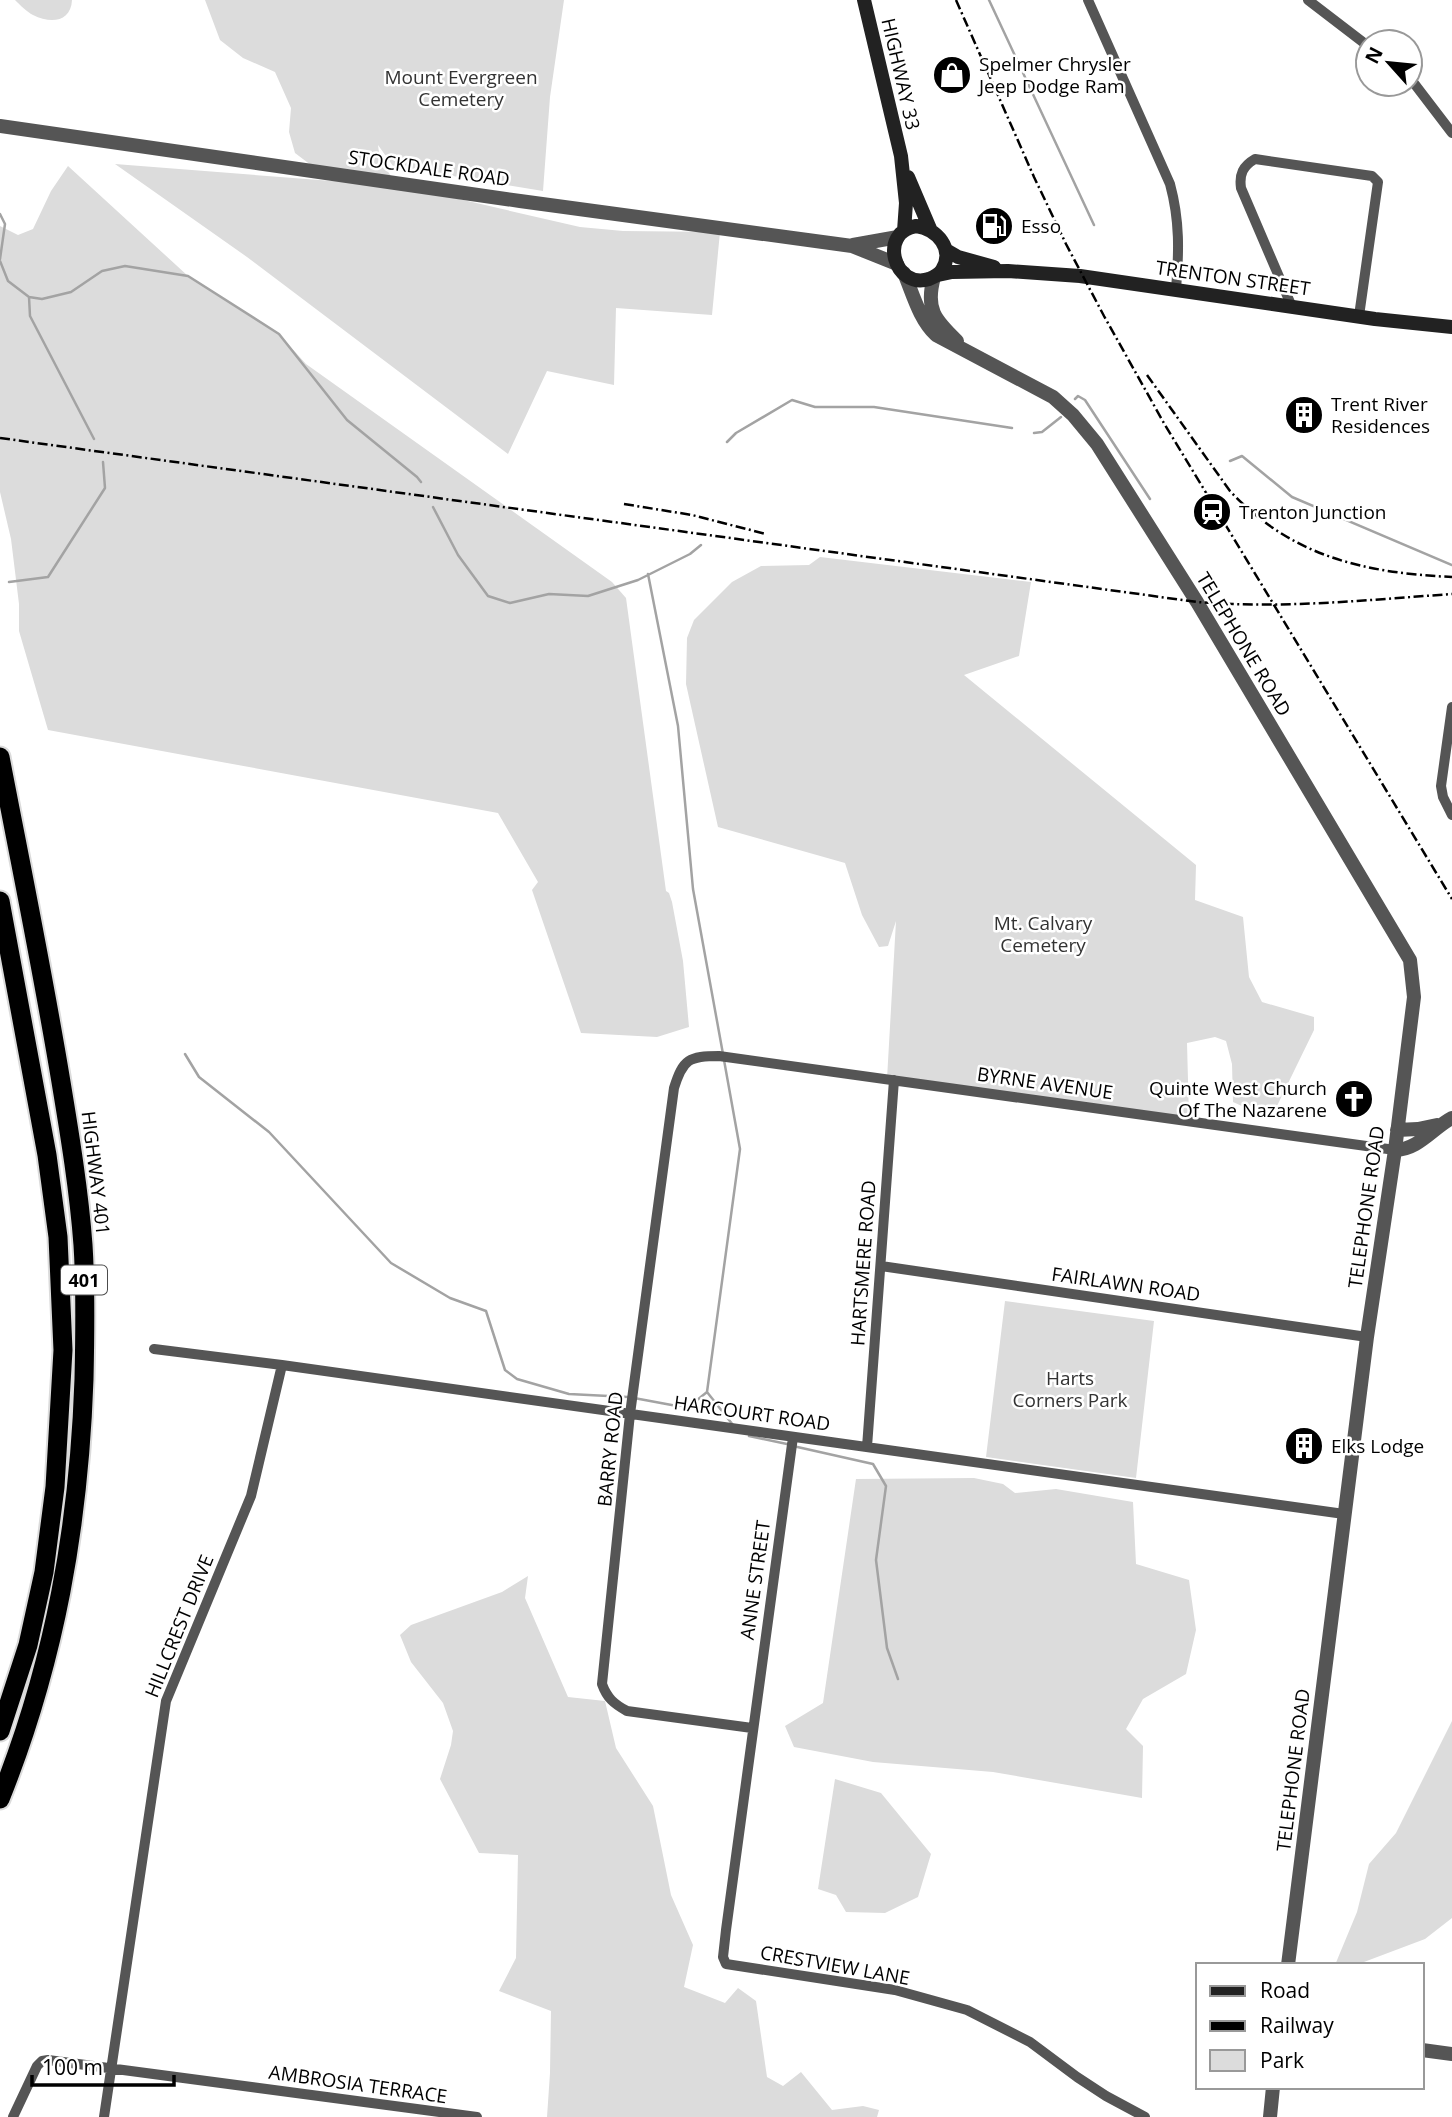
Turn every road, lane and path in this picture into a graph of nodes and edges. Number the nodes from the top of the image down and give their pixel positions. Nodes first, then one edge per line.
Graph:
1 (864, 0) edge
2 (1088, 0) edge
3 (1308, 0) edge
4 (1354, 35) edge
5 (1424, 96) edge
6 (0, 126) edge
7 (1452, 133) edge
8 (901, 156) junction
9 (931, 231) junction
10 (901, 234) junction
11 (852, 246) junction
12 (946, 250) junction
13 (900, 269) junction
14 (1008, 271) junction
15 (936, 276) junction
16 (1176, 289) junction
17 (1292, 307) junction
18 (1359, 316) junction
19 (1452, 327) edge
20 (971, 354) junction
21 (1452, 707) edge
22 (0, 757) edge
23 (1452, 815) edge
24 (0, 901) edge
25 (690, 1060) joint
26 (894, 1080) junction
27 (1445, 1121) edge
28 (1397, 1130) junction
29 (1395, 1150) junction
30 (881, 1266) junction
31 (1367, 1337) junction
32 (154, 1349) dead end
33 (282, 1365) junction
34 (630, 1414) junction
35 (793, 1437) junction
36 (867, 1447) junction
37 (1344, 1514) junction
38 (752, 1728) junction
39 (0, 1731) edge
40 (0, 1799) edge
41 (1288, 1963) edge
42 (1424, 2050) edge
43 (1452, 2054) edge
44 (110, 2068) junction
45 (1273, 2089) edge
46 (13, 2117) edge
47 (104, 2117) edge
48 (477, 2117) edge
49 (1144, 2117) edge
50 (1270, 2117) edge

1 - 8 main road, HIGHWAY 33
2 - 16 street
3 - 4 street
5 - 7 street
6 - 11 street, STOCKDALE ROAD
8 - 9 main road, HIGHWAY 33
8 - 10 main road, HIGHWAY 33
9 - 10 main road
9 - 12 main road
10 - 11 street, STOCKDALE ROAD
10 - 13 main road
11 - 13 street, STOCKDALE ROAD
12 - 14 main road, TRENTON STREET
12 - 15 main road
13 - 15 main road
13 - 20 street, TELEPHONE ROAD
14 - 15 main road, TRENTON STREET
14 - 16 main road, TRENTON STREET
15 - 20 street, TELEPHONE ROAD
16 - 17 main road, TRENTON STREET
17 - 18 main road, TRENTON STREET
17 - 18 street
18 - 19 main road, TRENTON STREET
20 - 28 street, TELEPHONE ROAD
21 - 23 street
22 - 40 highway, HIGHWAY 401 / 401
24 - 39 highway, 401
25 - 26 street, BYRNE AVENUE
25 - 34 street, BARRY ROAD
26 - 29 street, BYRNE AVENUE
26 - 30 street, HARTSMERE ROAD
27 - 28 street
27 - 29 street
28 - 29 street, TELEPHONE ROAD
29 - 31 street, TELEPHONE ROAD
30 - 31 street, FAIRLAWN ROAD
30 - 36 street, HARTSMERE ROAD
31 - 37 street, TELEPHONE ROAD
32 - 33 street, HARCOURT ROAD
33 - 34 street, HARCOURT ROAD
33 - 44 street, HILLCREST DRIVE
34 - 35 street, HARCOURT ROAD
34 - 38 street, BARRY ROAD
35 - 36 street, HARCOURT ROAD
35 - 38 street, ANNE STREET
36 - 37 street, HARCOURT ROAD
37 - 41 street, TELEPHONE ROAD
38 - 49 street, CRESTVIEW LANE
42 - 43 street
44 - 46 street, AMBROSIA TERRACE
44 - 47 street, HILLCREST DRIVE
44 - 48 street, AMBROSIA TERRACE
45 - 50 street

